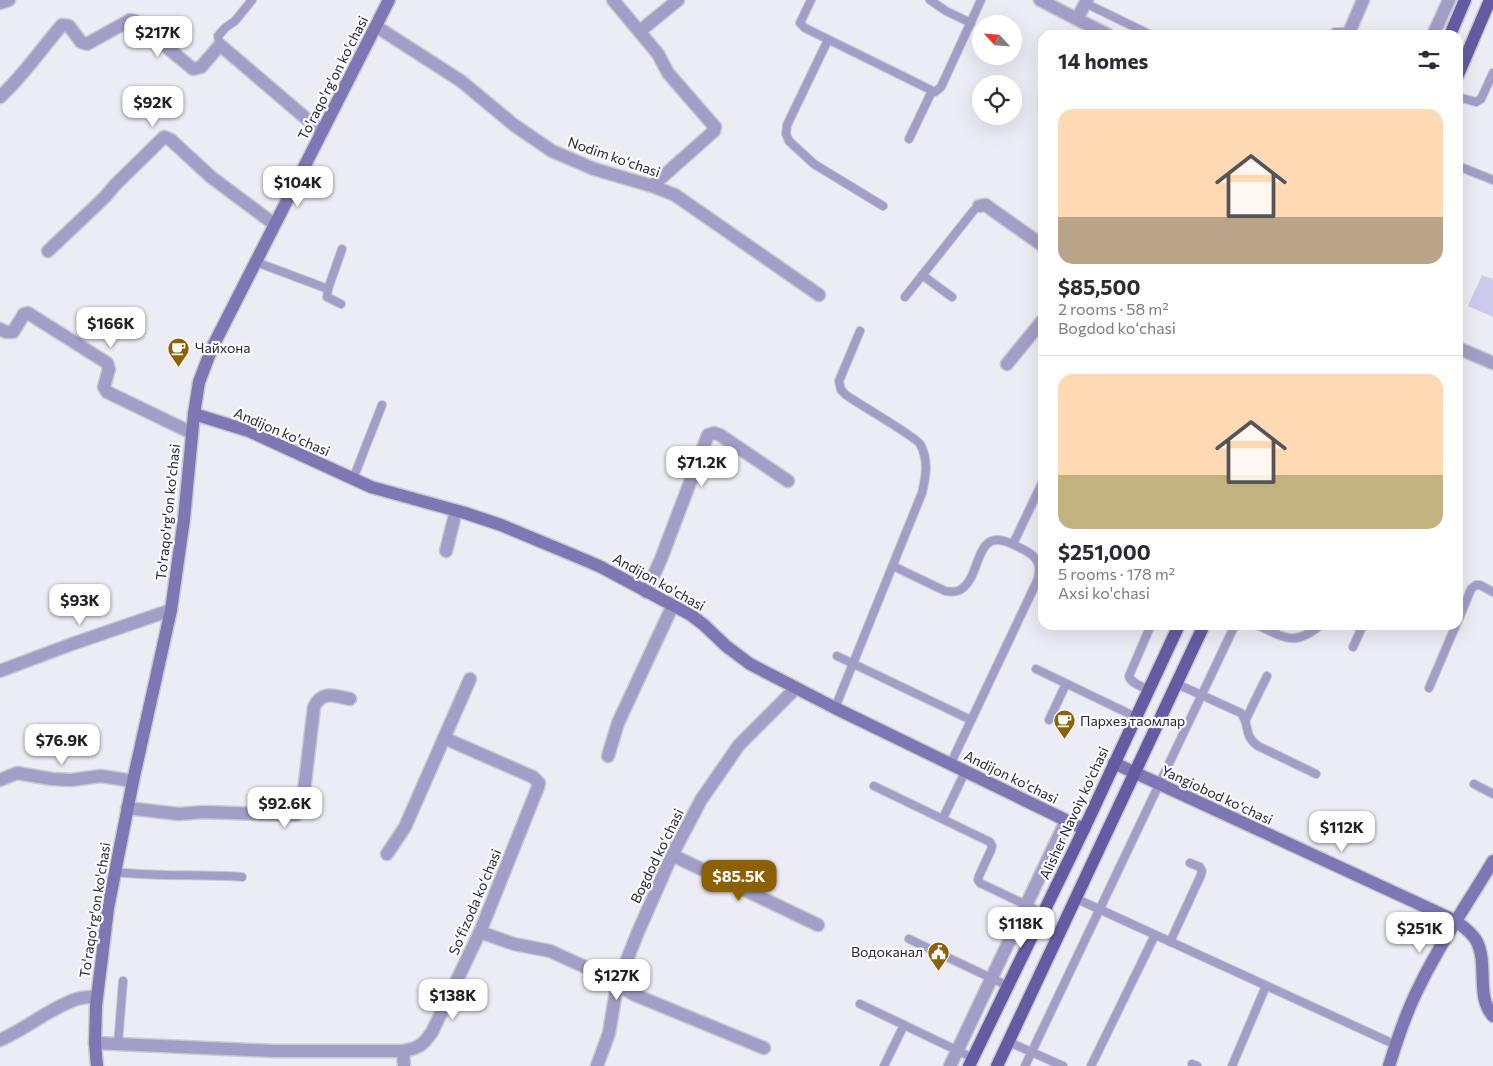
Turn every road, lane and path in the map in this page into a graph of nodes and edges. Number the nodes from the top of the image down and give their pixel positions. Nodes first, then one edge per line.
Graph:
1 (9, 0) edge
2 (252, 0) edge
3 (389, 0) edge
4 (612, 0) edge
5 (678, 0) edge
6 (811, 0) edge
7 (930, 0) edge
8 (982, 0) edge
9 (1040, 0) edge
10 (1363, 0) edge
11 (1449, 0) edge
12 (1465, 0) edge
13 (1490, 0) edge
14 (1086, 1) edge
15 (0, 3) edge
16 (1077, 19) junction
17 (971, 23) junction
18 (377, 27) junction
19 (1098, 30) edge
20 (1141, 30) edge
21 (1350, 30) edge
22 (1435, 30) edge
23 (1452, 30) edge
24 (640, 31) junction
25 (828, 40) junction
26 (220, 45) junction
27 (1463, 63) edge
28 (1493, 73) edge
29 (932, 91) junction
30 (0, 97) edge
31 (1463, 98) edge
32 (322, 132) junction
33 (908, 138) dead end
34 (1463, 166) edge
35 (1493, 180) edge
36 (652, 186) junction
37 (883, 206) dead end
38 (979, 206) joint
39 (274, 224) junction
40 (1038, 242) edge
41 (342, 249) dead end
42 (48, 251) dead end
43 (256, 262) junction
44 (922, 275) junction
45 (328, 289) junction
46 (819, 295) dead end
47 (904, 297) dead end
48 (952, 297) dead end
49 (341, 304) dead end
50 (1038, 326) edge
51 (0, 328) edge
52 (860, 331) dead end
53 (1463, 350) edge
54 (1493, 363) edge
55 (1007, 364) dead end
56 (382, 405) dead end
57 (194, 414) junction
58 (192, 433) junction
59 (353, 479) junction
60 (788, 481) dead end
61 (1038, 491) edge
62 (456, 511) junction
63 (1013, 544) junction
64 (446, 551) dead end
65 (1038, 563) edge
66 (893, 566) junction
67 (1038, 579) edge
68 (646, 592) junction
69 (1493, 592) edge
70 (673, 605) junction
71 (1463, 609) edge
72 (171, 610) junction
73 (1149, 630) edge
74 (1177, 630) edge
75 (1202, 630) edge
76 (1234, 630) edge
77 (1268, 630) edge
78 (1312, 630) edge
79 (1361, 630) edge
80 (1454, 630) edge
81 (1353, 647) dead end
82 (837, 656) dead end
83 (853, 664) junction
84 (1036, 670) dead end
85 (0, 671) edge
86 (1267, 676) dead end
87 (470, 679) dead end
88 (1066, 684) junction
89 (1177, 684) junction
90 (796, 688) junction
91 (1430, 688) dead end
92 (1149, 690) junction
93 (1203, 696) junction
94 (350, 699) dead end
95 (835, 708) junction
96 (1136, 717) junction
97 (1246, 719) junction
98 (971, 720) junction
99 (1049, 720) dead end
100 (444, 738) junction
101 (608, 756) dead end
102 (1114, 763) junction
103 (950, 765) junction
104 (965, 772) junction
105 (1135, 773) junction
106 (1316, 774) dead end
107 (0, 780) edge
108 (133, 781) junction
109 (1159, 784) junction
110 (1474, 784) dead end
111 (874, 786) dead end
112 (1493, 794) edge
113 (127, 808) junction
114 (943, 818) junction
115 (1066, 821) junction
116 (1084, 830) junction
117 (387, 854) dead end
118 (672, 855) junction
119 (1493, 862) edge
120 (1190, 863) dead end
121 (115, 872) junction
122 (242, 877) dead end
123 (1077, 899) junction
124 (1026, 905) junction
125 (1101, 910) junction
126 (1043, 913) junction
127 (1456, 921) junction
128 (818, 924) dead end
129 (480, 932) junction
130 (1155, 935) junction
131 (909, 939) dead end
132 (1170, 942) junction
133 (992, 979) junction
134 (123, 981) dead end
135 (617, 985) junction
136 (1008, 986) junction
137 (1266, 986) junction
138 (97, 996) junction
139 (860, 1004) dead end
140 (1493, 1016) edge
141 (904, 1025) junction
142 (0, 1040) edge
143 (1009, 1042) junction
144 (95, 1043) junction
145 (118, 1044) junction
146 (1396, 1045) junction
147 (764, 1048) dead end
148 (958, 1050) junction
149 (403, 1051) junction
150 (1031, 1052) junction
151 (971, 1062) edge
152 (97, 1066) edge
153 (404, 1066) edge
154 (597, 1066) edge
155 (884, 1066) edge
156 (950, 1066) edge
157 (997, 1066) edge
158 (1025, 1066) edge
159 (1063, 1066) edge
160 (1091, 1066) edge
161 (1232, 1066) edge
162 (1389, 1066) edge

1 - 15 street
2 - 26 lane
3 - 18 street, To'raqo'rg'on ko'chasi
4 - 24 street
5 - 24 street
6 - 25 lane
7 - 17 lane
8 - 17 lane
9 - 16 street
10 - 21 street
11 - 22 street
12 - 23 main road
13 - 27 main road
14 - 16 street
14 - 20 lane
16 - 19 street
17 - 29 lane
18 - 32 street, To'raqo'rg'on ko'chasi
18 - 36 street, Nodim koʻchasi
24 - 36 street
25 - 29 lane
25 - 37 lane
26 - 30 street
26 - 32 street
28 - 31 lane
29 - 33 lane
32 - 39 street, To'raqo'rg'on ko'chasi
34 - 35 lane
36 - 46 street, Nodim koʻchasi
38 - 40 street
38 - 44 lane
39 - 42 street
39 - 43 street, To'raqo'rg'on ko'chasi
41 - 45 lane
43 - 45 lane
43 - 57 street, To'raqo'rg'on ko'chasi
44 - 47 lane
44 - 48 lane
45 - 49 lane
50 - 55 street
51 - 58 street
52 - 66 lane
53 - 54 street
56 - 59 lane
57 - 58 street, To'raqo'rg'on ko'chasi
57 - 59 street, Andijon ko'chasi
58 - 72 street, To'raqo'rg'on ko'chasi
59 - 62 street, Andijon ko'chasi
60 - 68 street
61 - 63 lane
62 - 64 street
62 - 68 street, Andijon ko'chasi
63 - 65 lane
63 - 66 lane
66 - 83 lane
67 - 98 lane
68 - 70 street, Andijon ko'chasi
69 - 71 lane
70 - 90 street, Andijon ko'chasi
70 - 101 street
72 - 85 street
72 - 108 street, To'raqo'rg'on ko'chasi
73 - 92 lane
74 - 92 main road, Alisher Navoiy ko'chasi
75 - 89 main road
76 - 93 lane
77 - 78 lane
79 - 81 lane
80 - 91 lane
82 - 83 lane
83 - 95 lane
83 - 98 lane
84 - 88 lane
86 - 97 lane
87 - 100 street
88 - 96 lane
88 - 99 lane
89 - 93 lane
89 - 105 main road
90 - 95 street, Andijon ko'chasi
90 - 118 street, Bogdod koʻchasi
92 - 96 main road, Alisher Navoiy ko'chasi
93 - 97 lane
93 - 109 lane
94 - 113 street
95 - 103 street, Andijon ko'chasi
96 - 102 main road, Alisher Navoiy ko'chasi
97 - 106 lane
98 - 103 lane
100 - 117 street
100 - 129 street, Soʻfizoda koʻchasi
102 - 105 street, Yangiobod koʻchasi
102 - 116 main road, Alisher Navoiy ko'chasi
103 - 104 street, Andijon ko'chasi
104 - 114 lane
104 - 115 street, Andijon ko'chasi
105 - 109 street, Yangiobod koʻchasi
105 - 123 main road
107 - 108 street
108 - 113 street, To'raqo'rg'on ko'chasi
109 - 125 lane
109 - 127 street, Yangiobod koʻchasi
110 - 112 lane
111 - 114 lane
113 - 121 street, To'raqo'rg'on ko'chasi
114 - 124 lane
115 - 116 street, Andijon ko'chasi
115 - 124 street
116 - 126 main road, Alisher Navoiy ko'chasi
118 - 128 street
118 - 135 street, Bogdod koʻchasi
119 - 127 street
120 - 132 lane
121 - 122 lane
121 - 138 street, To'raqo'rg'on ko'chasi
123 - 125 lane
123 - 143 main road
124 - 126 lane
124 - 133 street
125 - 130 lane
125 - 150 lane
126 - 136 main road, Alisher Navoiy ko'chasi
127 - 140 street, Yangiobod koʻchasi
127 - 146 street
129 - 135 street
129 - 149 street, Soʻfizoda koʻchasi
130 - 132 lane
130 - 160 lane
131 - 133 lane
132 - 137 lane
133 - 136 lane
133 - 148 street
134 - 145 lane
135 - 147 street
135 - 154 street, Bogdod koʻchasi
136 - 151 main road, Alisher Navoiy ko'chasi
137 - 146 lane
137 - 161 lane
138 - 142 street
138 - 144 street, To'raqo'rg'on ko'chasi
139 - 141 lane
141 - 148 lane
141 - 155 lane
143 - 150 lane
143 - 157 main road
144 - 145 street, Soʻfizoda koʻchasi
144 - 152 street, To'raqo'rg'on ko'chasi
145 - 149 street, Soʻfizoda koʻchasi
146 - 162 street
148 - 151 lane
148 - 156 street
149 - 153 street
150 - 158 lane
150 - 159 lane

